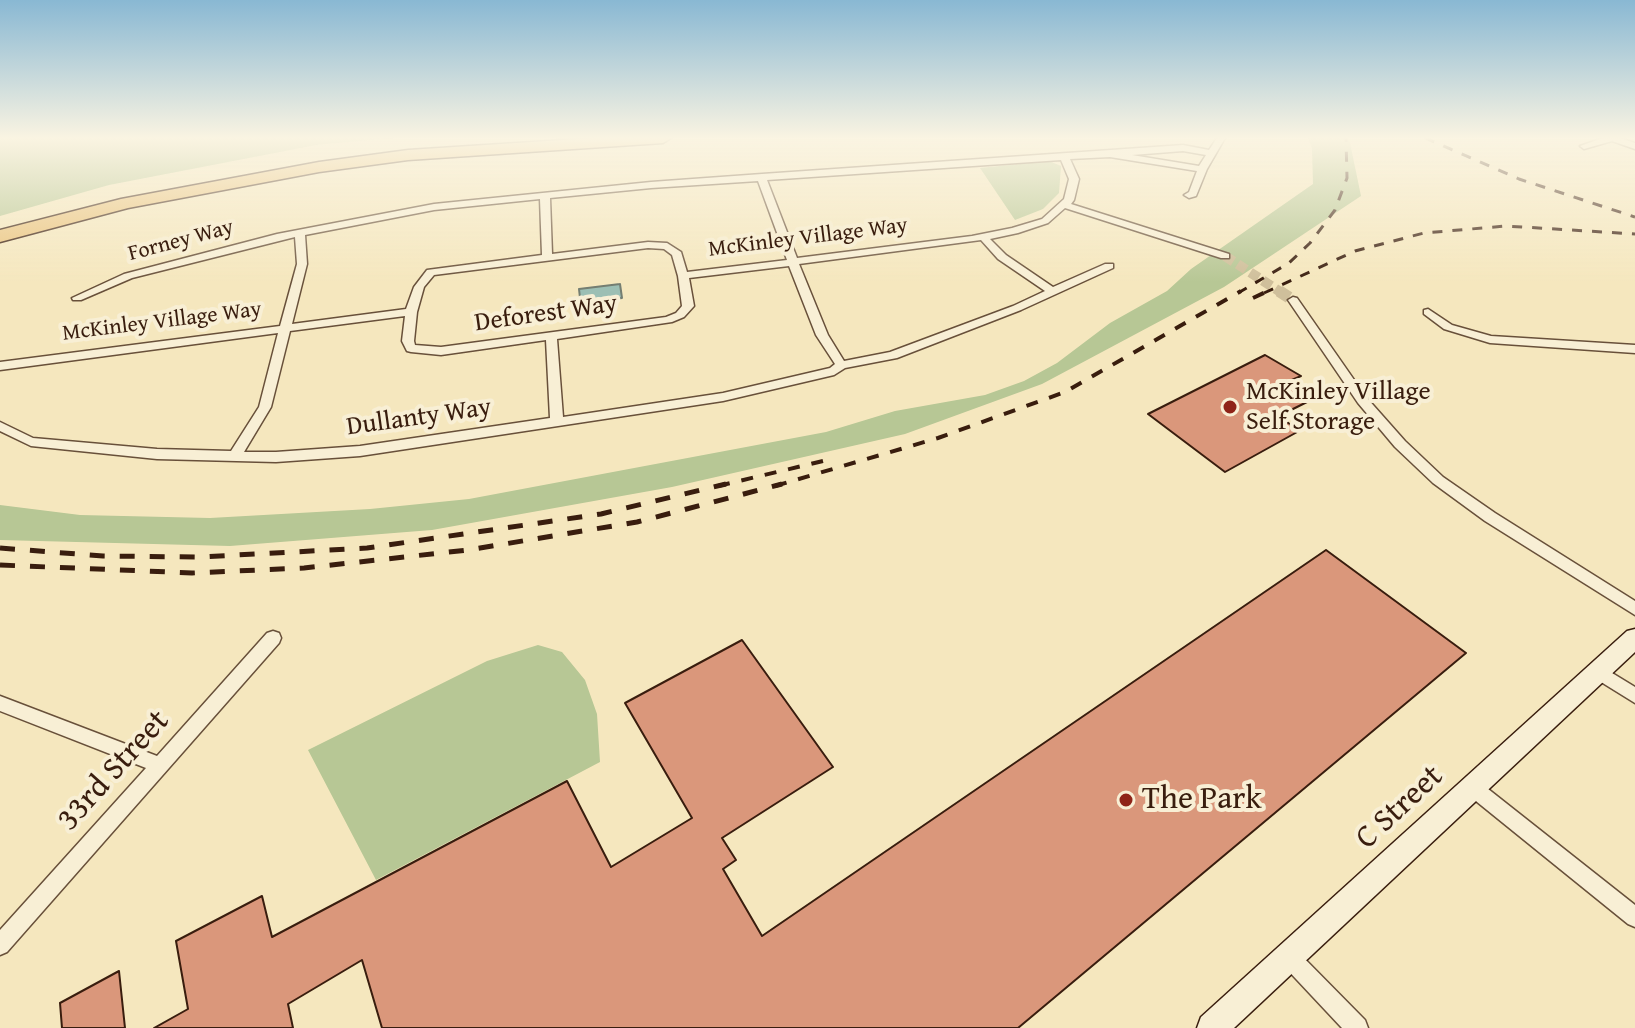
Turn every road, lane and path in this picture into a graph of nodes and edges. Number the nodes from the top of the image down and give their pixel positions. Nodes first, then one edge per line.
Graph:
1 (155, 186) edge
2 (218, 186) edge
3 (660, 186) edge
4 (765, 186) edge
5 (1074, 186) edge
6 (1196, 186) edge
7 (1189, 195) dead end
8 (545, 196) junction
9 (1065, 205) junction
10 (0, 226) edge
11 (300, 232) junction
12 (0, 236) edge
13 (984, 238) junction
14 (547, 257) junction
15 (1222, 258) tunnel mouth
16 (793, 263) junction
17 (1109, 266) dead end
18 (683, 276) junction
19 (1053, 292) junction
20 (77, 298) dead end
21 (1288, 302) tunnel mouth
22 (411, 312) junction
23 (1428, 312) dead end
24 (284, 329) junction
25 (551, 335) junction
26 (1635, 349) edge
27 (841, 365) junction
28 (0, 366) edge
29 (557, 422) junction
30 (0, 426) edge
31 (235, 456) junction
32 (1635, 609) edge
33 (273, 638) dead end
34 (1635, 638) edge
35 (1599, 672) junction
36 (1635, 696) edge
37 (0, 703) edge
38 (160, 765) junction
39 (1472, 787) junction
40 (1635, 917) edge
41 (0, 945) edge
42 (1289, 957) junction
43 (1212, 1028) edge
44 (1357, 1028) edge

1 - 10 highway
2 - 12 highway
3 - 8 street, Forney Way
4 - 16 street
5 - 9 street
6 - 7 street
8 - 11 street, Forney Way
8 - 14 street
9 - 13 street, McKinley Village Way
9 - 15 street
11 - 20 street, Forney Way
11 - 24 street
13 - 16 street, McKinley Village Way
13 - 19 street
14 - 18 street, McKinley Village Way
14 - 22 street, McKinley Village Way
16 - 18 street, McKinley Village Way
16 - 27 street
17 - 19 street, Dullanty Way
18 - 25 street, Deforest Way
19 - 27 street, Dullanty Way
21 - 32 street
22 - 24 street, McKinley Village Way
22 - 25 street, Deforest Way
23 - 26 street
24 - 28 street, McKinley Village Way
24 - 31 street
25 - 29 street
27 - 29 street, Dullanty Way
29 - 31 street, Dullanty Way
30 - 31 street, Dullanty Way
33 - 38 street, 33rd Street
34 - 35 street, C Street
35 - 36 street
35 - 39 street, C Street
37 - 38 street
38 - 41 street, 33rd Street
39 - 40 street
39 - 42 street, C Street
42 - 43 street, C Street
42 - 44 street

